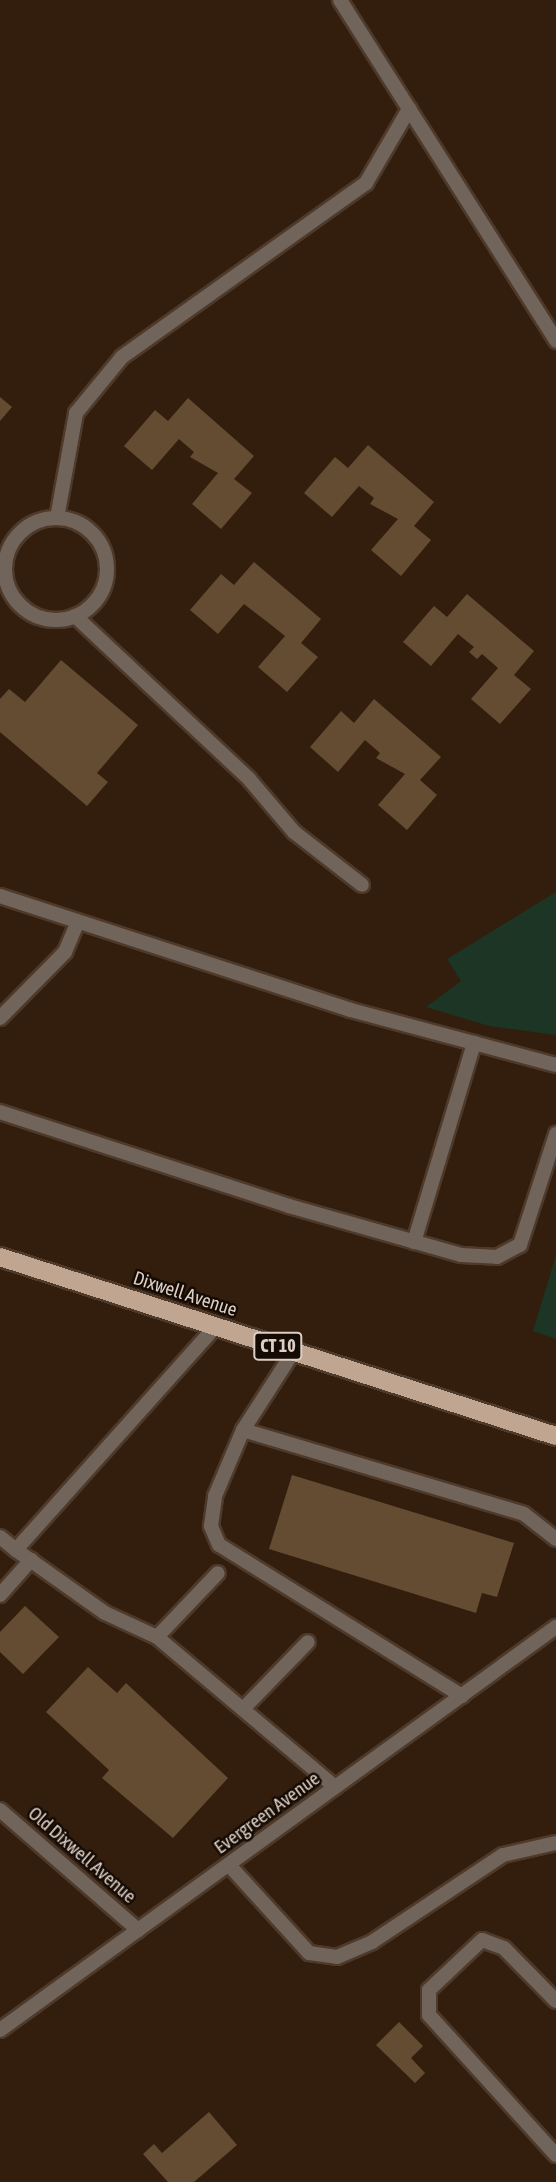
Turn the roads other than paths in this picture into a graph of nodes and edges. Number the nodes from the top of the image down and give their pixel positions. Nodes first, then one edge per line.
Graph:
1 (340, 0) edge
2 (409, 109) junction
3 (556, 341) edge
4 (57, 518) junction
5 (4, 589) edge
6 (75, 617) junction
7 (362, 885) dead end
8 (0, 896) edge
9 (78, 922) junction
10 (0, 1018) edge
11 (474, 1043) junction
12 (556, 1065) edge
13 (0, 1112) edge
14 (556, 1134) edge
15 (414, 1242) junction
16 (0, 1257) edge
17 (216, 1326) junction
18 (294, 1351) junction
19 (243, 1430) junction
20 (556, 1436) edge
21 (0, 1537) edge
22 (556, 1539) edge
23 (16, 1550) junction
24 (31, 1560) junction
25 (218, 1573) dead end
26 (0, 1595) edge
27 (556, 1628) edge
28 (157, 1637) junction
29 (308, 1642) dead end
30 (462, 1696) junction
31 (243, 1709) junction
32 (335, 1787) junction
33 (0, 1810) edge
34 (556, 1843) edge
35 (229, 1865) junction
36 (138, 1930) junction
37 (556, 2001) edge
38 (0, 2030) edge
39 (556, 2155) edge

1 - 2 street
2 - 3 street
2 - 4 street
4 - 5 street
4 - 6 street
5 - 6 street
6 - 7 street
8 - 9 street
9 - 10 street
9 - 11 street
11 - 12 street
11 - 15 street
13 - 15 street
14 - 15 street
16 - 17 main road, Dixwell Avenue / CT 10
17 - 18 main road, Dixwell Avenue / CT 10
17 - 23 street
18 - 19 street
18 - 20 main road, Dixwell Avenue / CT 10
19 - 22 street
19 - 30 street
21 - 23 street
23 - 24 street
24 - 26 street
24 - 28 street
25 - 28 street
27 - 30 street, Evergreen Avenue
28 - 31 street
29 - 31 street
30 - 32 street, Evergreen Avenue
31 - 32 street
32 - 35 street, Evergreen Avenue
33 - 36 street, Old Dixwell Avenue
34 - 35 street
35 - 36 street, Evergreen Avenue
36 - 38 street, Evergreen Avenue
37 - 39 street

